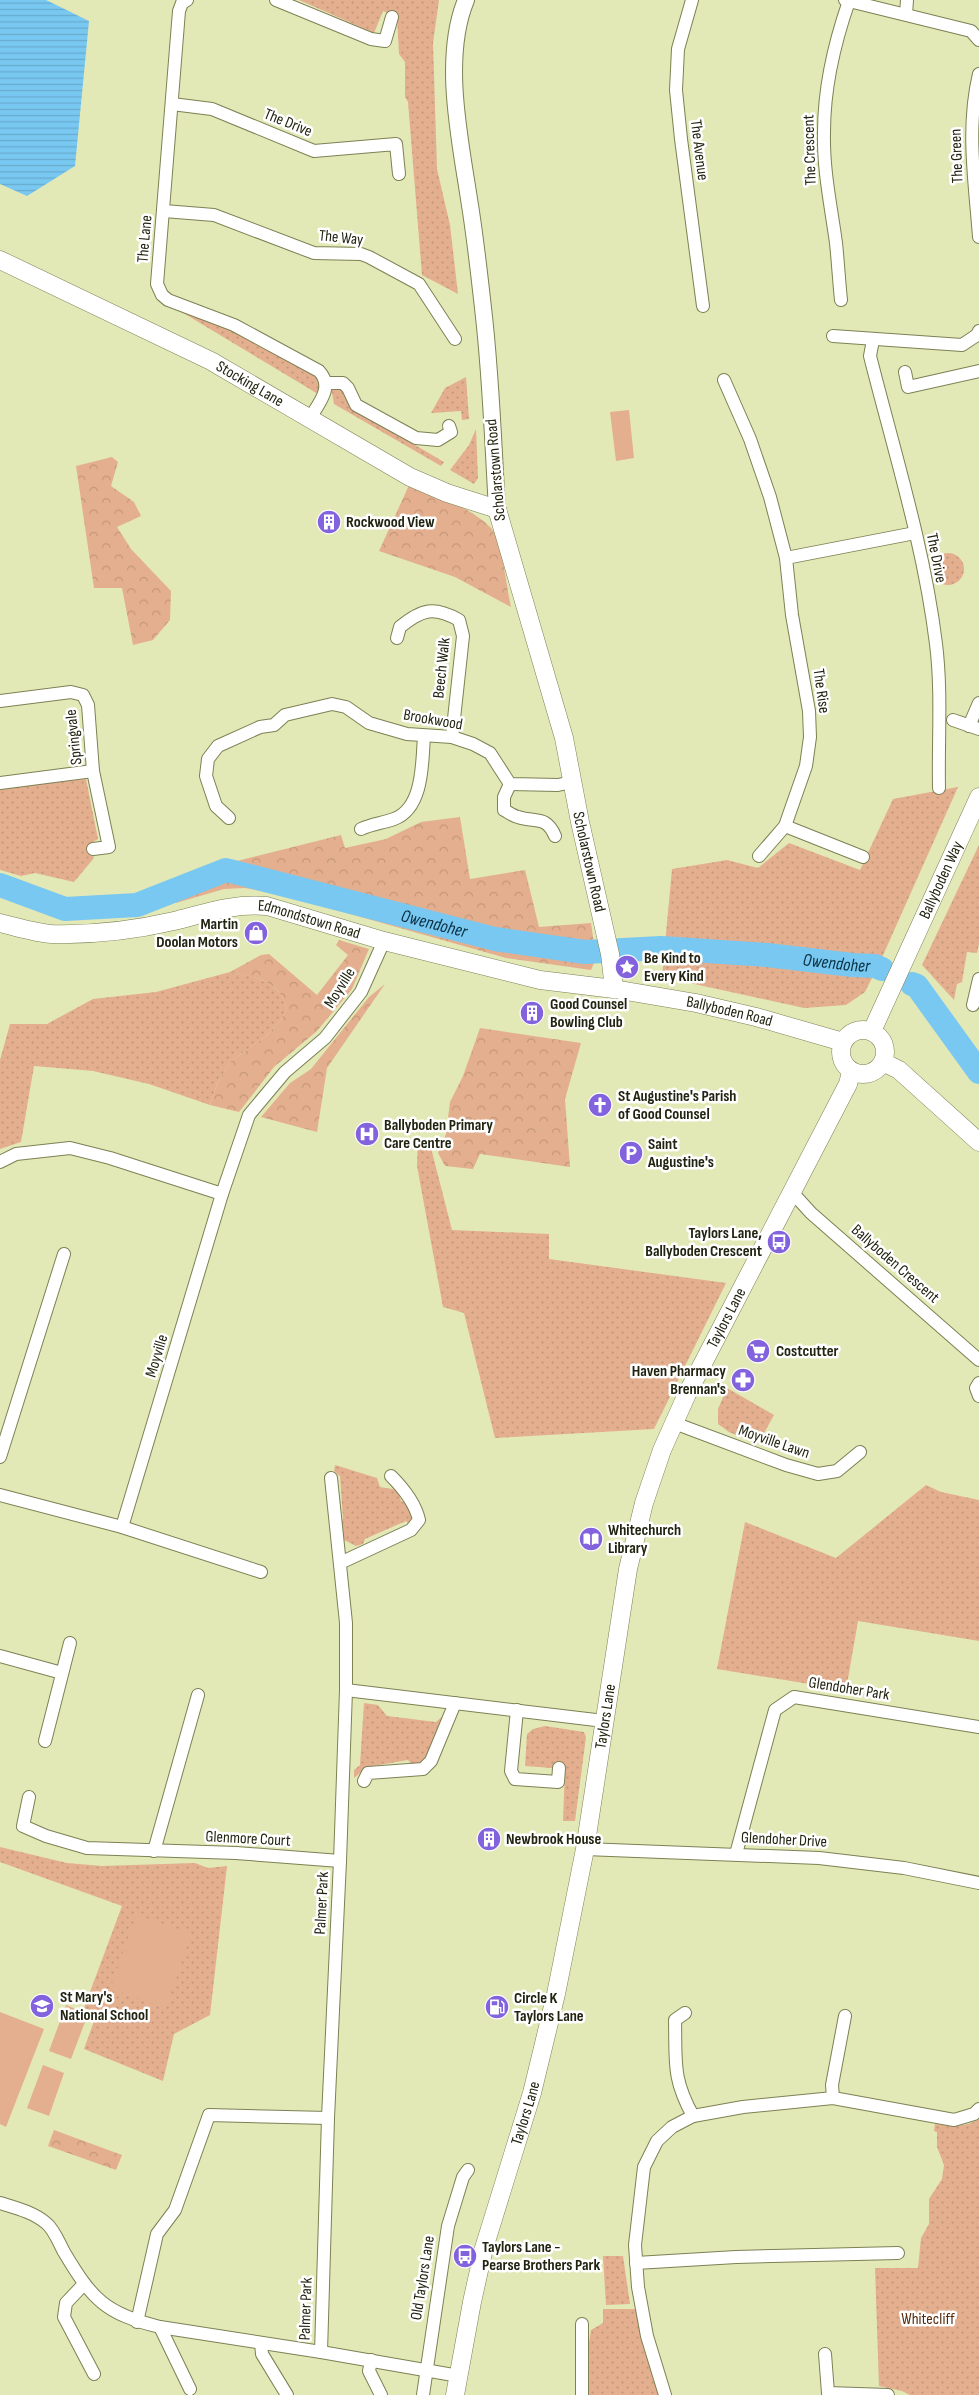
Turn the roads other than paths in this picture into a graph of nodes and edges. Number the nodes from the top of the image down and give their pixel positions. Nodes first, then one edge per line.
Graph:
1 (187, 0) edge
2 (276, 0) edge
3 (466, 0) edge
4 (692, 0) edge
5 (907, 0) edge
6 (847, 1) edge
7 (906, 14) junction
8 (392, 17) dead end
9 (979, 40) edge
10 (979, 74) edge
11 (172, 104) junction
12 (399, 174) dead end
13 (164, 211) junction
14 (979, 237) edge
15 (0, 260) edge
16 (841, 300) dead end
17 (703, 306) dead end
18 (979, 331) edge
19 (834, 336) dead end
20 (455, 339) dead end
21 (873, 340) junction
22 (979, 371) edge
23 (905, 372) dead end
24 (724, 380) dead end
25 (326, 383) junction
26 (310, 418) junction
27 (449, 426) dead end
28 (497, 509) junction
29 (915, 533) junction
30 (786, 558) junction
31 (397, 638) dead end
32 (0, 701) edge
33 (979, 703) edge
34 (953, 720) dead end
35 (974, 728) edge
36 (424, 736) junction
37 (452, 737) junction
38 (94, 771) junction
39 (572, 782) junction
40 (0, 783) edge
41 (510, 784) junction
42 (939, 788) dead end
43 (979, 797) edge
44 (229, 818) dead end
45 (785, 826) junction
46 (360, 829) dead end
47 (554, 836) dead end
48 (93, 849) dead end
49 (759, 856) dead end
50 (863, 857) dead end
51 (0, 923) edge
52 (384, 941) junction
53 (979, 979) edge
54 (614, 989) junction
55 (973, 1005) dead end
56 (872, 1031) junction
57 (842, 1042) junction
58 (883, 1062) junction
59 (852, 1072) junction
60 (976, 1133) edge
61 (0, 1162) edge
62 (791, 1191) junction
63 (222, 1194) junction
64 (64, 1254) dead end
65 (979, 1360) edge
66 (979, 1383) edge
67 (979, 1396) edge
68 (674, 1422) junction
69 (860, 1452) dead end
70 (0, 1457) edge
71 (391, 1476) dead end
72 (332, 1478) dead end
73 (0, 1495) edge
74 (122, 1527) junction
75 (340, 1563) junction
76 (261, 1572) dead end
77 (70, 1643) dead end
78 (0, 1656) edge
79 (62, 1673) junction
80 (346, 1690) junction
81 (198, 1695) dead end
82 (455, 1703) junction
83 (517, 1710) junction
84 (604, 1721) junction
85 (979, 1727) edge
86 (45, 1740) dead end
87 (559, 1768) dead end
88 (364, 1781) dead end
89 (28, 1797) dead end
90 (586, 1849) junction
91 (154, 1851) junction
92 (736, 1854) junction
93 (340, 1861) junction
94 (979, 1883) edge
95 (685, 2013) dead end
96 (845, 2016) dead end
97 (834, 2098) junction
98 (979, 2109) edge
99 (693, 2116) junction
100 (328, 2118) junction
101 (468, 2170) dead end
102 (0, 2203) edge
103 (898, 2253) dead end
104 (636, 2263) junction
105 (84, 2284) junction
106 (137, 2322) junction
107 (582, 2324) dead end
108 (160, 2327) junction
109 (261, 2343) junction
110 (321, 2352) junction
111 (826, 2354) dead end
112 (371, 2360) junction
113 (426, 2370) junction
114 (94, 2374) dead end
115 (458, 2376) junction
116 (190, 2389) dead end
117 (287, 2395) edge
118 (380, 2395) edge
119 (423, 2395) edge
120 (455, 2395) edge
121 (582, 2395) edge
122 (665, 2395) edge
123 (888, 2395) edge

1 - 11 street, The Lane
2 - 8 street
3 - 28 street, Scholarstown Road
4 - 17 street, The Avenue
5 - 7 street
6 - 7 street
6 - 16 street, The Crescent
7 - 9 street
10 - 14 street, The Green
11 - 12 street, The Drive
11 - 13 street, The Lane
13 - 20 street, The Way
13 - 25 street, The Lane
15 - 26 main road, Stocking Lane
18 - 21 street
19 - 21 street
21 - 29 street, The Drive
22 - 23 street
24 - 30 street, The Rise
25 - 26 street
25 - 27 street
26 - 28 main road, Stocking Lane
28 - 39 main road, Scholarstown Road
29 - 30 street
29 - 42 street, The Drive
30 - 45 street, The Rise
31 - 37 street, Beech Walk
32 - 38 street, Springvale
33 - 35 street
34 - 35 street
36 - 37 street, Brookwood
36 - 44 street, Brookwood
36 - 46 street
37 - 41 street, Brookwood
38 - 40 street, Springvale
38 - 48 street, Springvale
39 - 41 street
39 - 54 main road, Scholarstown Road
41 - 47 street
43 - 56 main road, Ballyboden Way
45 - 49 street, The Rise
45 - 50 street
51 - 52 main road, Edmondstown Road
52 - 54 main road, Edmondstown Road
52 - 63 street, Moyville
53 - 55 street
54 - 57 main road, Ballyboden Road
56 - 57 main road
56 - 58 main road
57 - 59 main road
58 - 59 main road
58 - 60 main road
59 - 62 main road, Taylors Lane
61 - 63 street
62 - 65 street, Ballyboden Crescent
62 - 68 main road, Taylors Lane
63 - 74 street, Moyville
64 - 70 street
66 - 67 street
68 - 69 street, Moyville Lawn
68 - 84 main road, Taylors Lane
71 - 75 street
72 - 75 street, Palmer Park
73 - 74 street
74 - 76 street
75 - 80 street, Palmer Park
77 - 79 street
78 - 79 street
79 - 86 street
80 - 82 street
80 - 93 street, Palmer Park
81 - 91 street
82 - 83 street
82 - 88 street
83 - 84 street
83 - 87 street
84 - 90 main road, Taylors Lane
85 - 92 street, Glendoher Park
89 - 91 street, Glenmore Court
90 - 92 street, Glendoher Drive
90 - 115 main road, Taylors Lane
91 - 93 street, Glenmore Court
92 - 94 street, Glendoher Drive
93 - 100 street, Palmer Park
95 - 99 street
96 - 97 street
97 - 98 street
97 - 99 street
99 - 104 street
100 - 106 street
100 - 110 street, Palmer Park
101 - 113 street, Old Taylors Lane
102 - 105 street
103 - 104 street
104 - 122 street
105 - 106 street
105 - 114 street
106 - 108 street
107 - 121 street
108 - 109 street
108 - 116 street
109 - 110 street
109 - 117 street
110 - 112 street
111 - 123 street
112 - 113 street
112 - 118 street
113 - 115 street
113 - 119 street, Old Taylors Lane
115 - 120 main road, Taylors Lane

